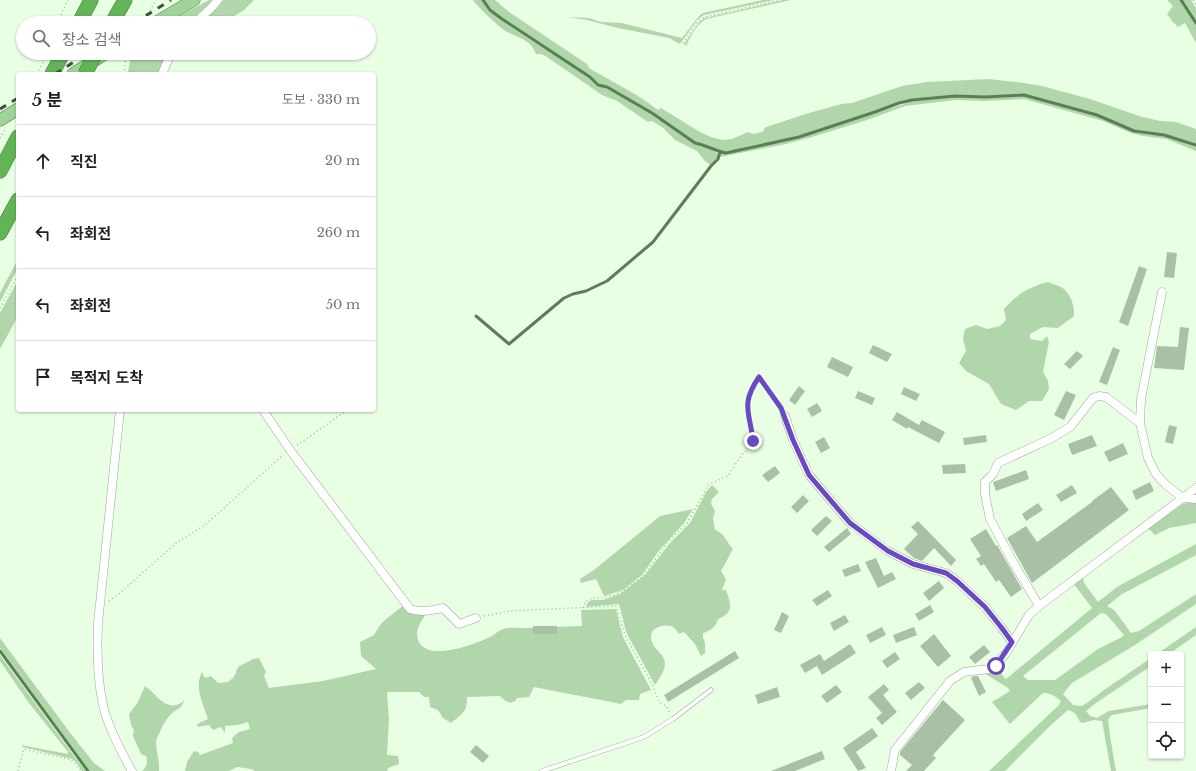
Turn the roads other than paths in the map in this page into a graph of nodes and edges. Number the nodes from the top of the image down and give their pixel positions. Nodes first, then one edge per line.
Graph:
1 (125, 0) edge
2 (194, 0) edge
3 (218, 0) edge
4 (91, 1) edge
5 (83, 16) edge
6 (116, 16) edge
7 (160, 16) edge
8 (203, 16) edge
9 (59, 60) edge
10 (92, 60) edge
11 (95, 60) edge
12 (168, 60) edge
13 (53, 72) edge
14 (76, 72) edge
15 (86, 72) edge
16 (163, 72) edge
17 (16, 110) edge
18 (0, 120) edge
19 (16, 141) edge
20 (0, 171) edge
21 (16, 204) edge
22 (0, 233) edge
23 (1162, 292) dead end
24 (120, 412) edge
25 (264, 412) edge
26 (785, 416) road end
27 (1140, 423) junction
28 (1196, 488) edge
29 (1183, 498) junction
30 (1196, 500) edge
31 (1039, 606) junction
32 (476, 618) road end
33 (1012, 642) junction
34 (711, 690) dead end
35 (132, 771) edge
36 (542, 771) edge
37 (891, 771) edge

1 - 6 highway
2 - 7 main road
3 - 8 street
4 - 5 highway
9 - 13 highway
10 - 15 highway, bridge
11 - 14 main road
12 - 16 street
17 - 18 main road
19 - 20 highway
21 - 22 highway
23 - 27 street
24 - 35 street
25 - 32 street
26 - 33 street
27 - 29 street
27 - 31 street
28 - 29 street
29 - 30 street
29 - 31 street
31 - 33 street
33 - 37 street
34 - 36 lane

